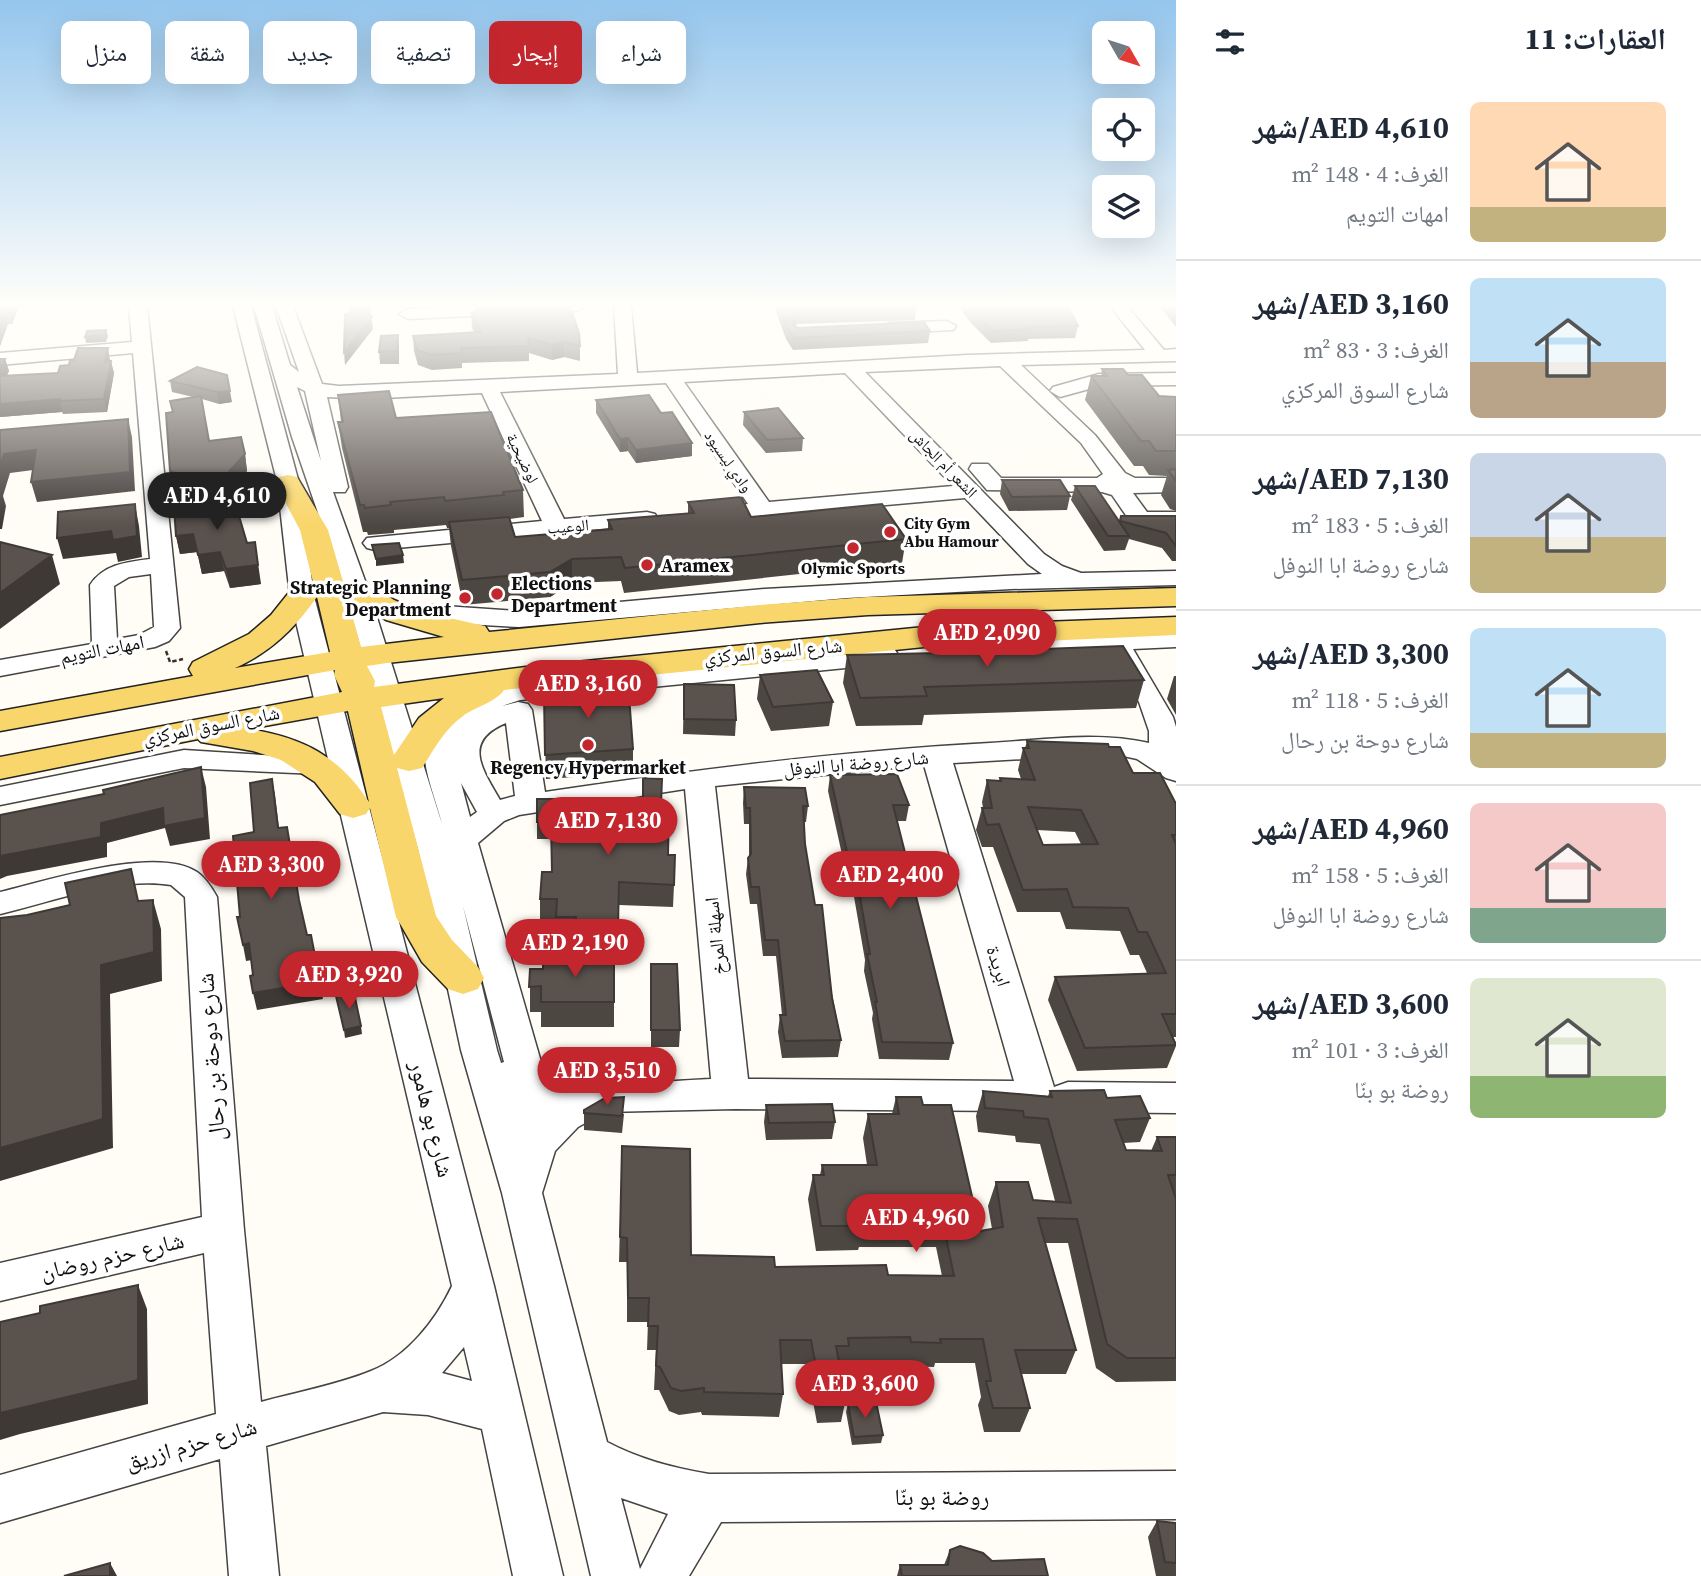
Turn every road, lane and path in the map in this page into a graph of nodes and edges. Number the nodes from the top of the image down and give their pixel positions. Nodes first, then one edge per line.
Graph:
1 (1147, 379) edge
2 (141, 380) edge
3 (242, 380) edge
4 (285, 380) edge
5 (295, 380) edge
6 (311, 380) edge
7 (628, 380) joint
8 (638, 380) edge
9 (673, 380) edge
10 (862, 380) edge
11 (1026, 380) edge
12 (1050, 380) edge
13 (1121, 380) edge
14 (489, 388) junction
15 (1060, 391) junction
16 (1162, 396) edge
17 (317, 397) junction
18 (302, 437) junction
19 (1088, 439) junction
20 (980, 470) dead end
21 (279, 484) junction
22 (1118, 484) junction
23 (1176, 485) edge
24 (971, 491) junction
25 (234, 502) junction
26 (762, 509) junction
27 (159, 511) junction
28 (1176, 519) edge
29 (335, 526) junction
30 (279, 527) junction
31 (556, 527) junction
32 (374, 542) edge
33 (1037, 559) junction
34 (163, 565) junction
35 (1176, 578) edge
36 (1079, 580) junction
37 (1027, 582) junction
38 (987, 584) junction
39 (356, 589) junction
40 (302, 596) junction
41 (1176, 597) edge
42 (927, 603) junction
43 (1176, 606) edge
44 (401, 615) junction
45 (1176, 626) edge
46 (934, 636) junction
47 (531, 637) junction
48 (1176, 639) edge
49 (1116, 641) junction
50 (105, 649) junction
51 (1023, 651) junction
52 (0, 668) edge
53 (353, 677) junction
54 (526, 677) junction
55 (109, 700) junction
56 (0, 722) edge
57 (149, 737) junction
58 (0, 745) edge
59 (936, 755) junction
60 (49, 757) junction
61 (409, 760) junction
62 (1169, 763) edge
63 (318, 765) junction
64 (0, 768) edge
65 (0, 777) edge
66 (699, 778) junction
67 (0, 796) edge
68 (530, 801) junction
69 (353, 806) junction
70 (493, 814) junction
71 (458, 826) junction
72 (0, 903) edge
73 (463, 978) junction
74 (479, 1050) junction
75 (527, 1080) junction
76 (731, 1094) junction
77 (1038, 1097) junction
78 (599, 1098) junction
79 (1176, 1098) edge
80 (537, 1145) junction
81 (522, 1193) junction
82 (223, 1230) junction
83 (0, 1282) edge
84 (473, 1286) junction
85 (383, 1390) junction
86 (499, 1412) junction
87 (241, 1430) junction
88 (587, 1457) junction
89 (1176, 1495) edge
90 (709, 1498) junction
91 (0, 1499) edge
92 (253, 1572) edge
93 (538, 1576) edge
94 (617, 1576) edge
95 (662, 1576) edge

1 - 16 street
2 - 27 street, امهات التويم
3 - 21 street
4 - 18 street
5 - 17 street
6 - 17 street
7 - 8 street
7 - 14 street
9 - 26 street, وادي ليسيود
10 - 24 street, الشعر أم الجاش
11 - 19 street
12 - 15 street
13 - 15 street
14 - 17 street
14 - 31 street, لوضيحية
15 - 19 street
17 - 18 street
17 - 29 street
18 - 29 street
19 - 22 street
20 - 22 street
21 - 25 street
21 - 30 street
21 - 30 street
21 - 53 main road
22 - 23 street
22 - 28 street
24 - 26 street, الوعيب
24 - 33 street, الشعر أم الجاش
25 - 27 street
25 - 30 street
26 - 31 street, الوعيب
27 - 34 street, امهات التويم
29 - 39 street
30 - 40 street
31 - 32 street, الوعيب
33 - 36 street, الشعر أم الجاش
33 - 37 street
34 - 50 street, امهات التويم
34 - 50 street
35 - 36 street
36 - 37 street
37 - 38 street
38 - 42 main road
38 - 44 street
39 - 44 main road
39 - 53 street
40 - 53 street
40 - 55 main road
41 - 42 main road, شارع السوق المركزي
42 - 47 main road, شارع السوق المركزي
43 - 53 main road
44 - 47 main road
45 - 46 main road, شارع السوق المركزي
46 - 51 main road
46 - 54 main road, شارع السوق المركزي
47 - 53 main road, شارع السوق المركزي
48 - 49 street, شارع السوق المركزي
49 - 51 street, شارع السوق المركزي
49 - 62 street
50 - 52 street, امهات التويم
51 - 71 street, شارع السوق المركزي
53 - 54 main road, شارع السوق المركزي
53 - 55 main road, شارع السوق المركزي
53 - 57 main road, شارع السوق المركزي
53 - 58 main road
53 - 61 street
53 - 69 street, شارع بو هامور
53 - 73 main road
54 - 61 main road
55 - 56 main road, شارع السوق المركزي
57 - 60 main road, شارع السوق المركزي
57 - 63 main road
59 - 62 street, شارع روضة ابا النوفل
59 - 66 street, شارع روضة ابا النوفل
59 - 77 street, ابريدة
60 - 64 main road, شارع السوق المركزي
60 - 65 main road
61 - 73 street
63 - 67 street, شارع السوق المركزي
63 - 69 main road
66 - 68 street, شارع روضة ابا النوفل
66 - 76 street, اسهلة المرخ
68 - 70 street, شارع روضة ابا النوفل
68 - 70 street
69 - 84 street, شارع بو هامور
70 - 71 street, شارع روضة ابا النوفل
71 - 75 street
72 - 82 street, شارع دوحة بن رحال
73 - 74 street
74 - 75 street
74 - 81 street
75 - 78 street
75 - 80 street
76 - 77 street
76 - 78 street
77 - 79 street
78 - 80 street
80 - 81 street
81 - 88 street
82 - 83 street, شارع حزم روضان
82 - 87 street, شارع دوحة بن رحال
84 - 85 street, شارع حزم ازريق
84 - 86 street, شارع بو هامور
85 - 86 street, شارع حزم ازريق
85 - 87 street, شارع حزم ازريق
86 - 93 street, شارع بو هامور
87 - 91 street, شارع حزم ازريق
87 - 92 street, شارع دوحة بن رحال
88 - 90 street, روضة بو بنّا
88 - 94 street
89 - 90 street, روضة بو بنّا
90 - 95 street

